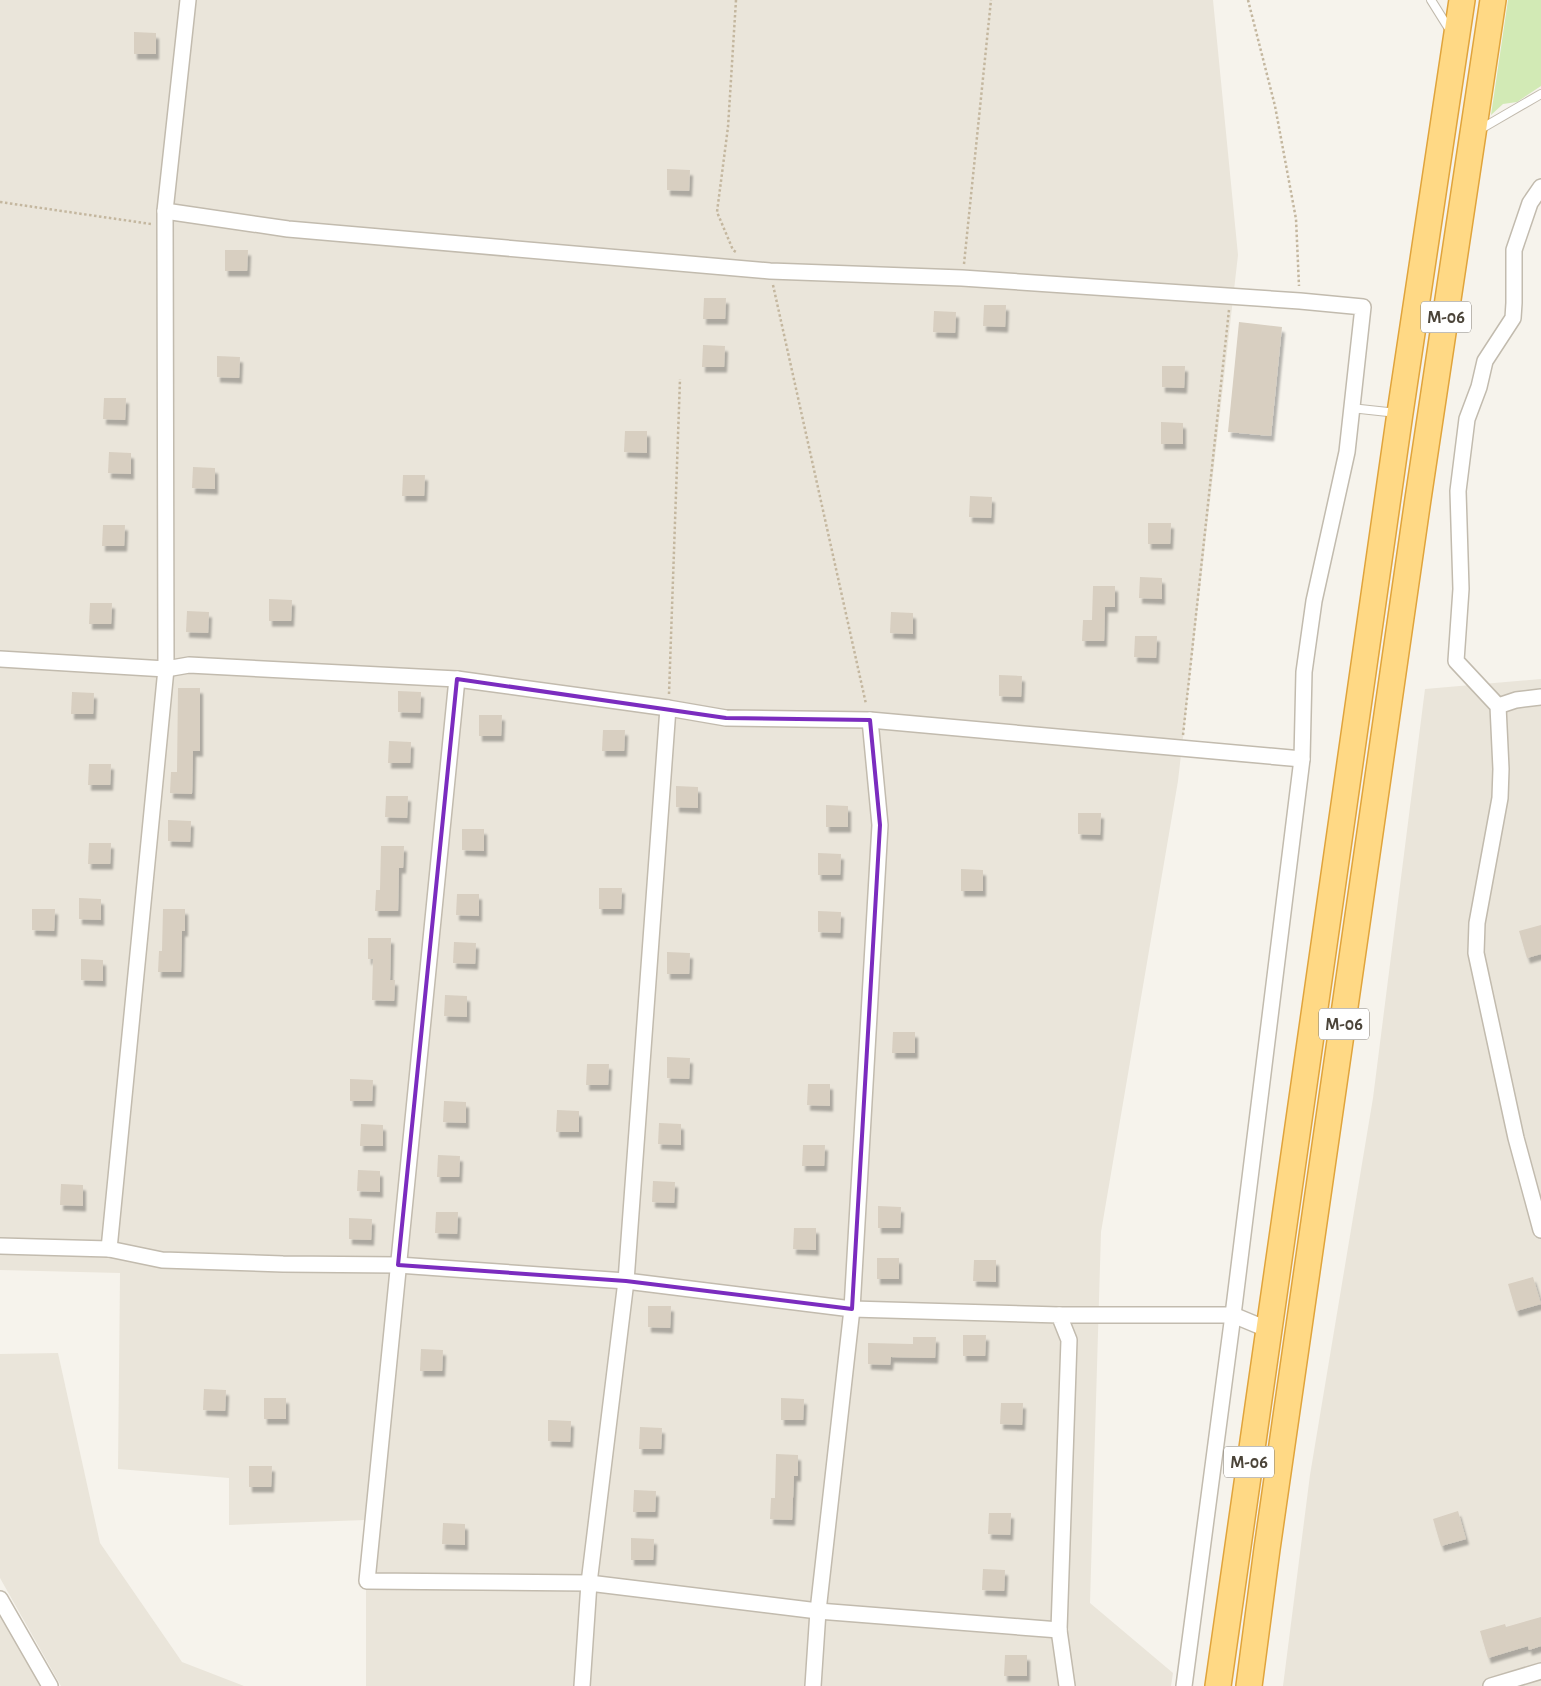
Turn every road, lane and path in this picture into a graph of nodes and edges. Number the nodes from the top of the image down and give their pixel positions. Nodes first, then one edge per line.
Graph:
1 (188, 0) edge
2 (736, 0) edge
3 (992, 0) edge
4 (1248, 0) edge
5 (1431, 0) edge
6 (1462, 0) edge
7 (1493, 0) edge
8 (1456, 39) junction
9 (1541, 94) edge
10 (1474, 134) junction
11 (1541, 187) edge
12 (0, 202) edge
13 (165, 218) junction
14 (740, 254) dead end
15 (770, 271) junction
16 (962, 278) junction
17 (1230, 296) junction
18 (1300, 301) junction
19 (680, 379) dead end
20 (1351, 408) junction
21 (1400, 413) junction
22 (0, 659) edge
23 (166, 669) junction
24 (457, 679) junction
25 (1541, 697) edge
26 (1498, 706) junction
27 (668, 708) junction
28 (870, 720) junction
29 (1182, 749) junction
30 (1302, 759) junction
31 (1541, 1230) edge
32 (0, 1246) edge
33 (109, 1248) junction
34 (398, 1265) junction
35 (626, 1282) junction
36 (852, 1309) junction
37 (1059, 1315) junction
38 (1233, 1316) junction
39 (1268, 1330) junction
40 (589, 1583) junction
41 (0, 1598) edge
42 (818, 1611) junction
43 (1059, 1630) junction
44 (1541, 1671) edge
45 (50, 1686) edge
46 (582, 1686) edge
47 (813, 1686) edge
48 (1067, 1686) edge
49 (1184, 1686) edge
50 (1218, 1686) edge
51 (1249, 1686) edge
52 (1491, 1686) edge

1 - 13 street
2 - 14 path
3 - 16 path
4 - 18 path
5 - 8 lane
6 - 8 highway, М-06
7 - 10 highway, М-06
8 - 21 highway, М-06
9 - 10 lane
10 - 51 highway, М-06
11 - 26 street
12 - 13 path
13 - 15 street
13 - 23 street
15 - 16 street
15 - 28 path
16 - 17 street
17 - 18 street
17 - 29 path
18 - 20 street
19 - 27 path
20 - 21 lane
20 - 30 street
21 - 39 highway, М-06
22 - 23 street
23 - 24 street
23 - 33 street
24 - 27 street
24 - 34 street
25 - 26 street
26 - 31 street
27 - 28 street
27 - 35 street
28 - 29 street
28 - 36 street
29 - 30 street
30 - 38 street
32 - 33 street
33 - 34 street
34 - 35 street
34 - 40 street
35 - 36 street
35 - 40 street
36 - 37 street
36 - 42 street
37 - 38 street
37 - 43 street
38 - 39 street
38 - 49 street
39 - 50 highway, М-06
40 - 42 street
40 - 46 street
41 - 45 street
42 - 43 street
42 - 47 street
43 - 48 street
44 - 52 street

